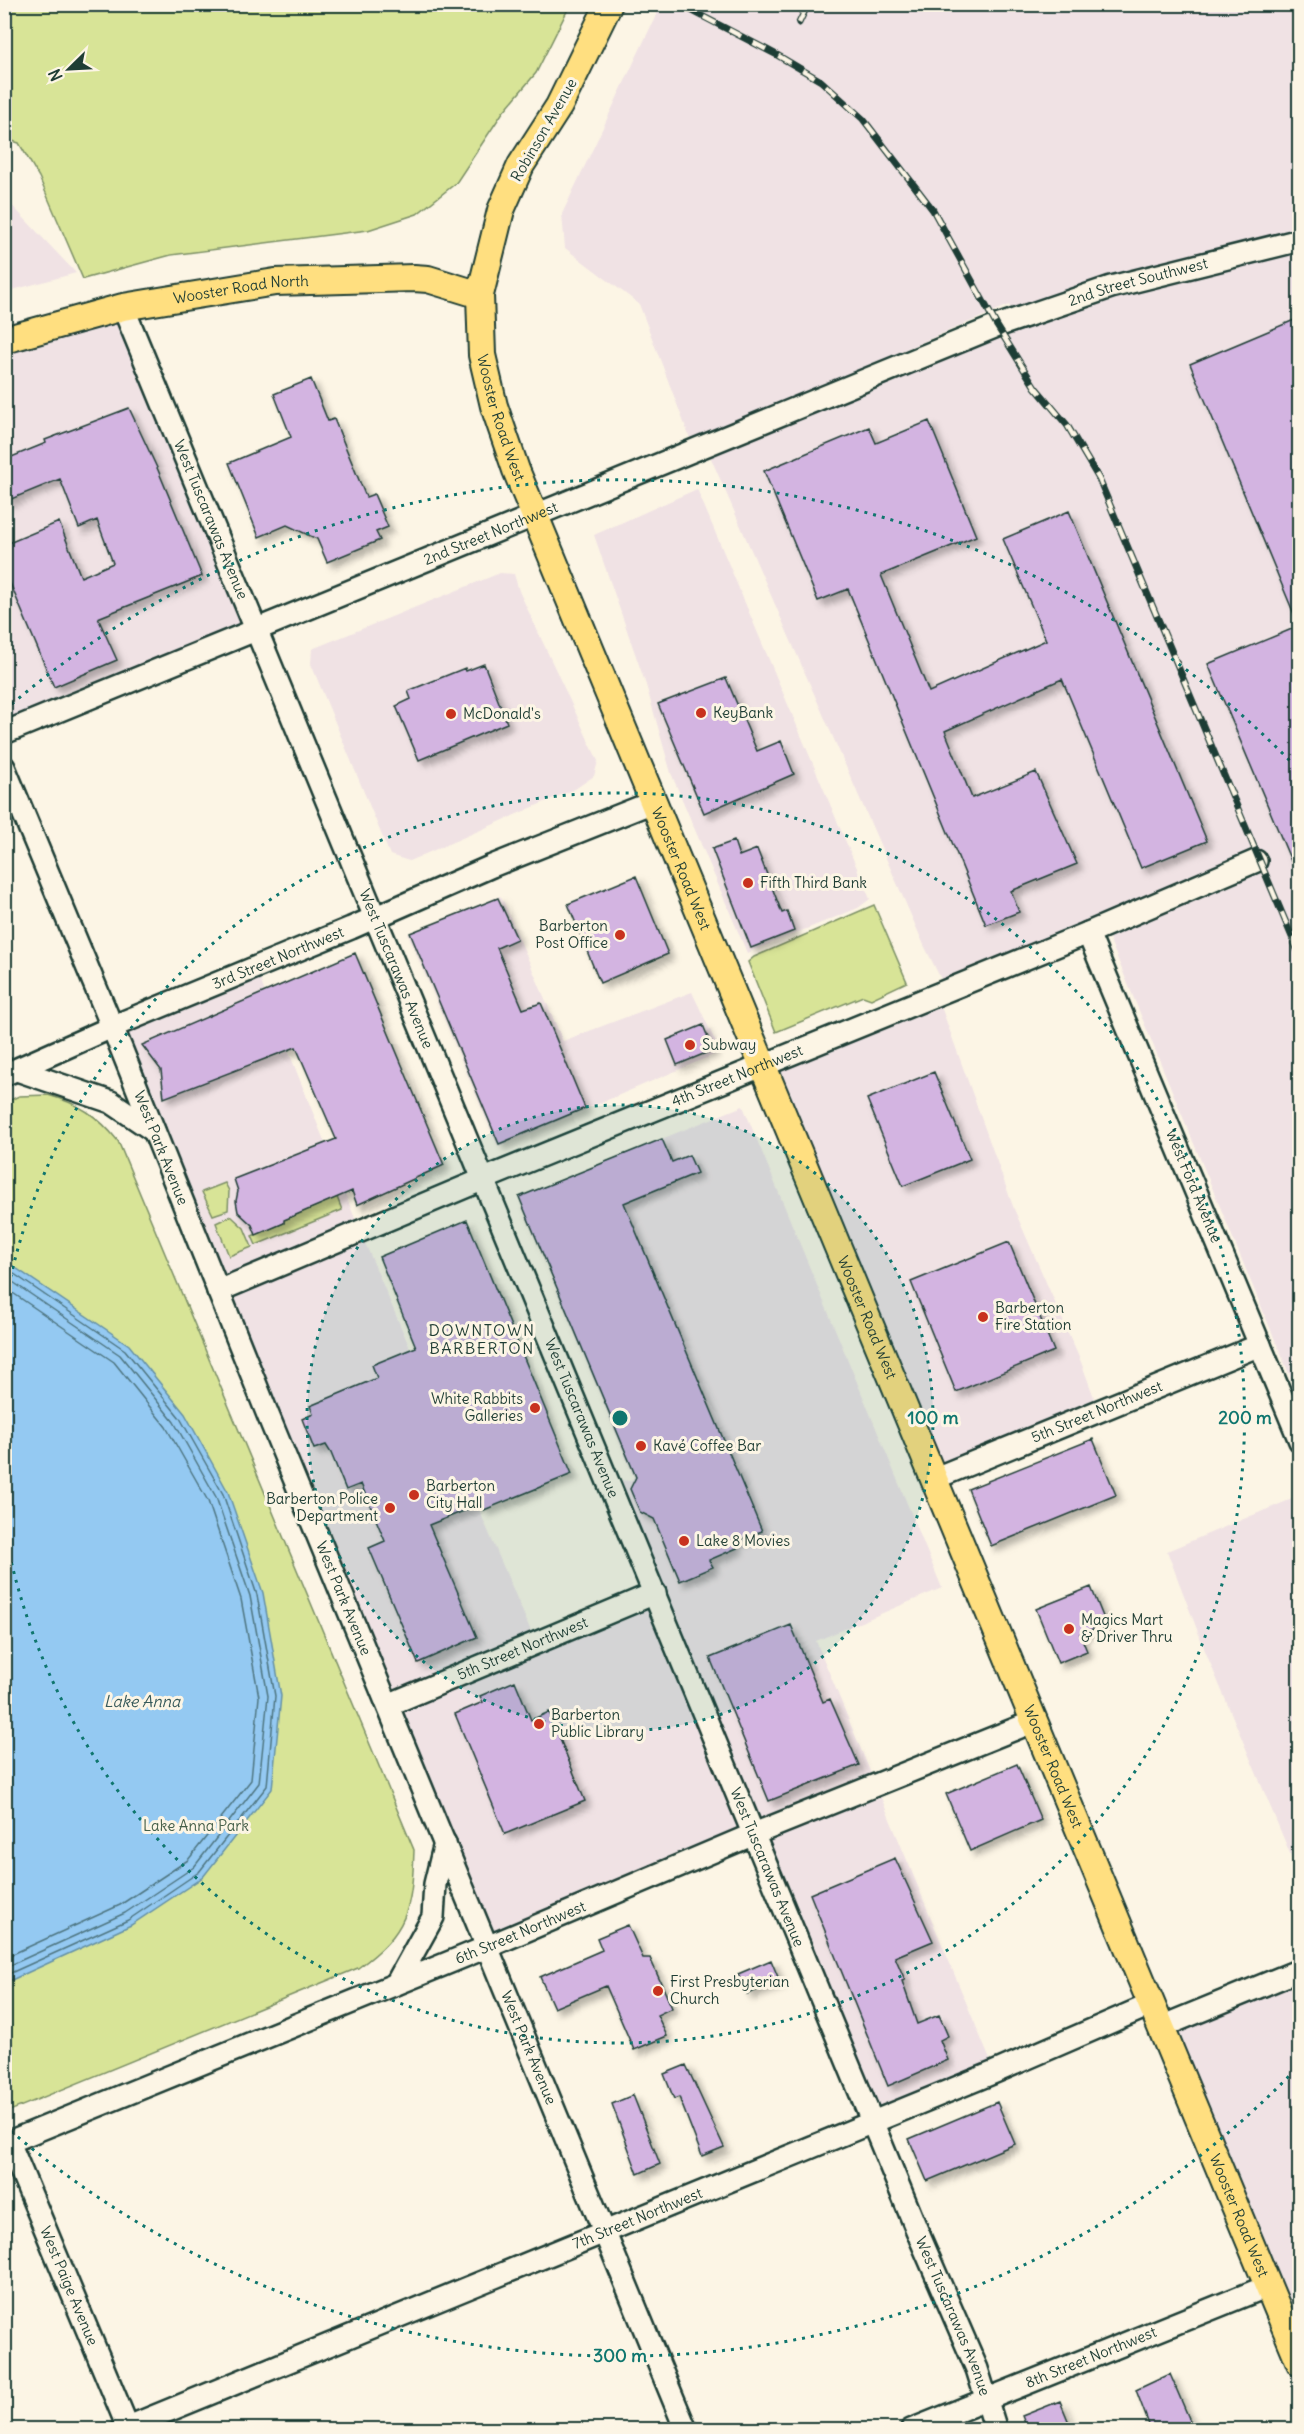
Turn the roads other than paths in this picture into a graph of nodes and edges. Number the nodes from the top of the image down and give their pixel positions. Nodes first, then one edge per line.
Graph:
1 (609, 4) edge
2 (1299, 240) edge
3 (480, 295) junction
4 (123, 307) junction
5 (978, 334) joint
6 (4, 340) edge
7 (535, 516) junction
8 (256, 628) junction
9 (4, 733) edge
10 (4, 767) edge
11 (653, 802) junction
12 (1256, 861) dead end
13 (374, 918) junction
14 (1088, 933) junction
15 (112, 1027) junction
16 (763, 1067) junction
17 (11, 1073) edge
18 (154, 1131) junction
19 (484, 1179) junction
20 (218, 1291) junction
21 (1260, 1345) junction
22 (1299, 1441) edge
23 (933, 1479) junction
24 (655, 1593) junction
25 (388, 1705) junction
26 (1035, 1721) junction
27 (754, 1834) junction
28 (445, 1843) junction
29 (487, 1947) junction
30 (1299, 1970) edge
31 (396, 1984) junction
32 (1152, 2004) junction
33 (1161, 2027) junction
34 (872, 2120) junction
35 (7, 2143) edge
36 (604, 2230) junction
37 (1268, 2286) junction
38 (1299, 2363) edge
39 (986, 2398) junction
40 (126, 2429) edge
41 (686, 2430) edge
42 (911, 2430) edge
43 (996, 2430) edge

1 - 3 main road, Robinson Avenue
2 - 5 street, 2nd Street Southwest
3 - 4 main road, Wooster Road North
3 - 7 main road, Wooster Road West
4 - 6 main road, Wooster Road North
4 - 8 street, West Tuscarawas Avenue
5 - 7 street, 2nd Street Northwest
7 - 8 street, 2nd Street Northwest
7 - 11 main road, Wooster Road West
8 - 9 street, 2nd Street Northwest
8 - 13 street, West Tuscarawas Avenue
10 - 15 street, West Park Avenue
11 - 13 street, 3rd Street Northwest
11 - 16 main road, Wooster Road West
12 - 14 street, 4th Street Northwest
13 - 15 street, 3rd Street Northwest
13 - 19 street, West Tuscarawas Avenue
14 - 16 street, 4th Street Northwest
14 - 21 street, West Ford Avenue
15 - 17 street, 3rd Street Northwest
15 - 18 street, West Park Avenue
16 - 19 street, 4th Street Northwest
16 - 23 main road, Wooster Road West
17 - 18 street
18 - 20 street, West Park Avenue
19 - 20 street, 4th Street Northwest
19 - 24 street, West Tuscarawas Avenue
20 - 25 street, West Park Avenue
21 - 22 street, West Ford Avenue
21 - 23 street, 5th Street Northwest
23 - 26 main road, Wooster Road West
24 - 25 street, 5th Street Northwest
24 - 27 street, West Tuscarawas Avenue
25 - 28 street, West Park Avenue
26 - 27 street, 6th Street Northwest
26 - 32 main road, Wooster Road West
27 - 29 street, 6th Street Northwest
27 - 34 street, West Tuscarawas Avenue
28 - 29 street, West Park Avenue
28 - 31 street
29 - 31 street, 6th Street Northwest
29 - 36 street, West Park Avenue
30 - 33 street
31 - 35 street, 6th Street Northwest
32 - 33 main road, Wooster Road West
32 - 34 street, 7th Street Northwest
33 - 37 main road, Wooster Road West
34 - 36 street, 7th Street Northwest
34 - 39 street, West Tuscarawas Avenue
35 - 40 street, West Paige Avenue
36 - 40 street, 7th Street Northwest
36 - 41 street, West Park Avenue
37 - 38 main road, Wooster Road West
37 - 39 street, 8th Street Northwest
39 - 42 street, 8th Street Northwest
39 - 43 street, West Tuscarawas Avenue

